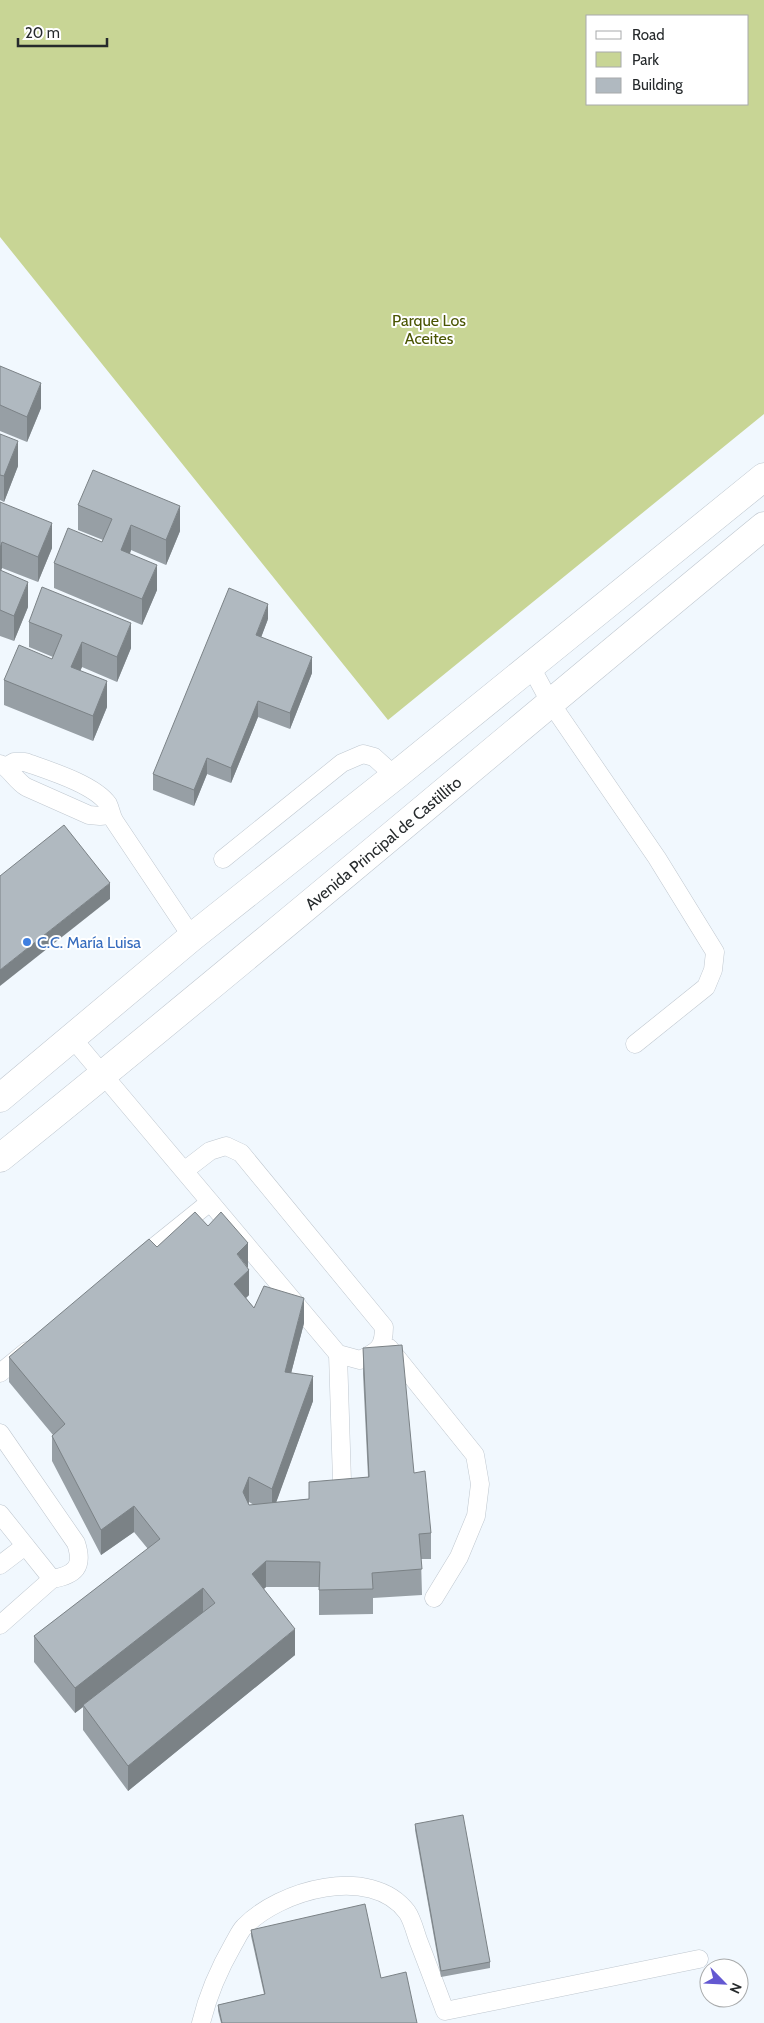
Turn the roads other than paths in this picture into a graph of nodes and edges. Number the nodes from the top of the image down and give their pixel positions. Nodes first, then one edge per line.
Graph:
1 (764, 477) edge
2 (764, 526) edge
3 (531, 667) junction
4 (550, 702) junction
5 (3, 765) edge
6 (395, 776) junction
7 (110, 815) junction
8 (223, 859) dead end
9 (192, 937) junction
10 (73, 1039) junction
11 (636, 1044) dead end
12 (103, 1075) junction
13 (0, 1098) edge
14 (0, 1158) edge
15 (184, 1171) junction
16 (210, 1202) junction
17 (127, 1269) edge
18 (38, 1342) edge
19 (384, 1342) junction
20 (338, 1354) junction
21 (0, 1373) edge
22 (0, 1433) edge
23 (342, 1481) edge
24 (0, 1514) edge
25 (25, 1546) junction
26 (0, 1565) edge
27 (52, 1579) junction
28 (434, 1598) dead end
29 (0, 1625) edge
30 (699, 1959) dead end
31 (201, 2023) edge

1 - 3 main road
2 - 4 main road, Avenida Principal de Castillito
3 - 4 lane
3 - 6 main road
4 - 11 lane
4 - 12 main road, Avenida Principal de Castillito
5 - 7 lane
5 - 7 lane
6 - 8 lane
6 - 9 main road
7 - 9 lane
9 - 10 main road
10 - 12 lane
10 - 13 main road
12 - 14 main road, Avenida Principal de Castillito
12 - 15 lane
15 - 16 lane
15 - 19 lane
16 - 17 lane
16 - 20 lane
18 - 21 lane
19 - 20 lane
19 - 28 lane
20 - 23 lane
22 - 27 lane
24 - 25 lane
25 - 26 lane
25 - 27 lane
27 - 29 lane
30 - 31 lane

